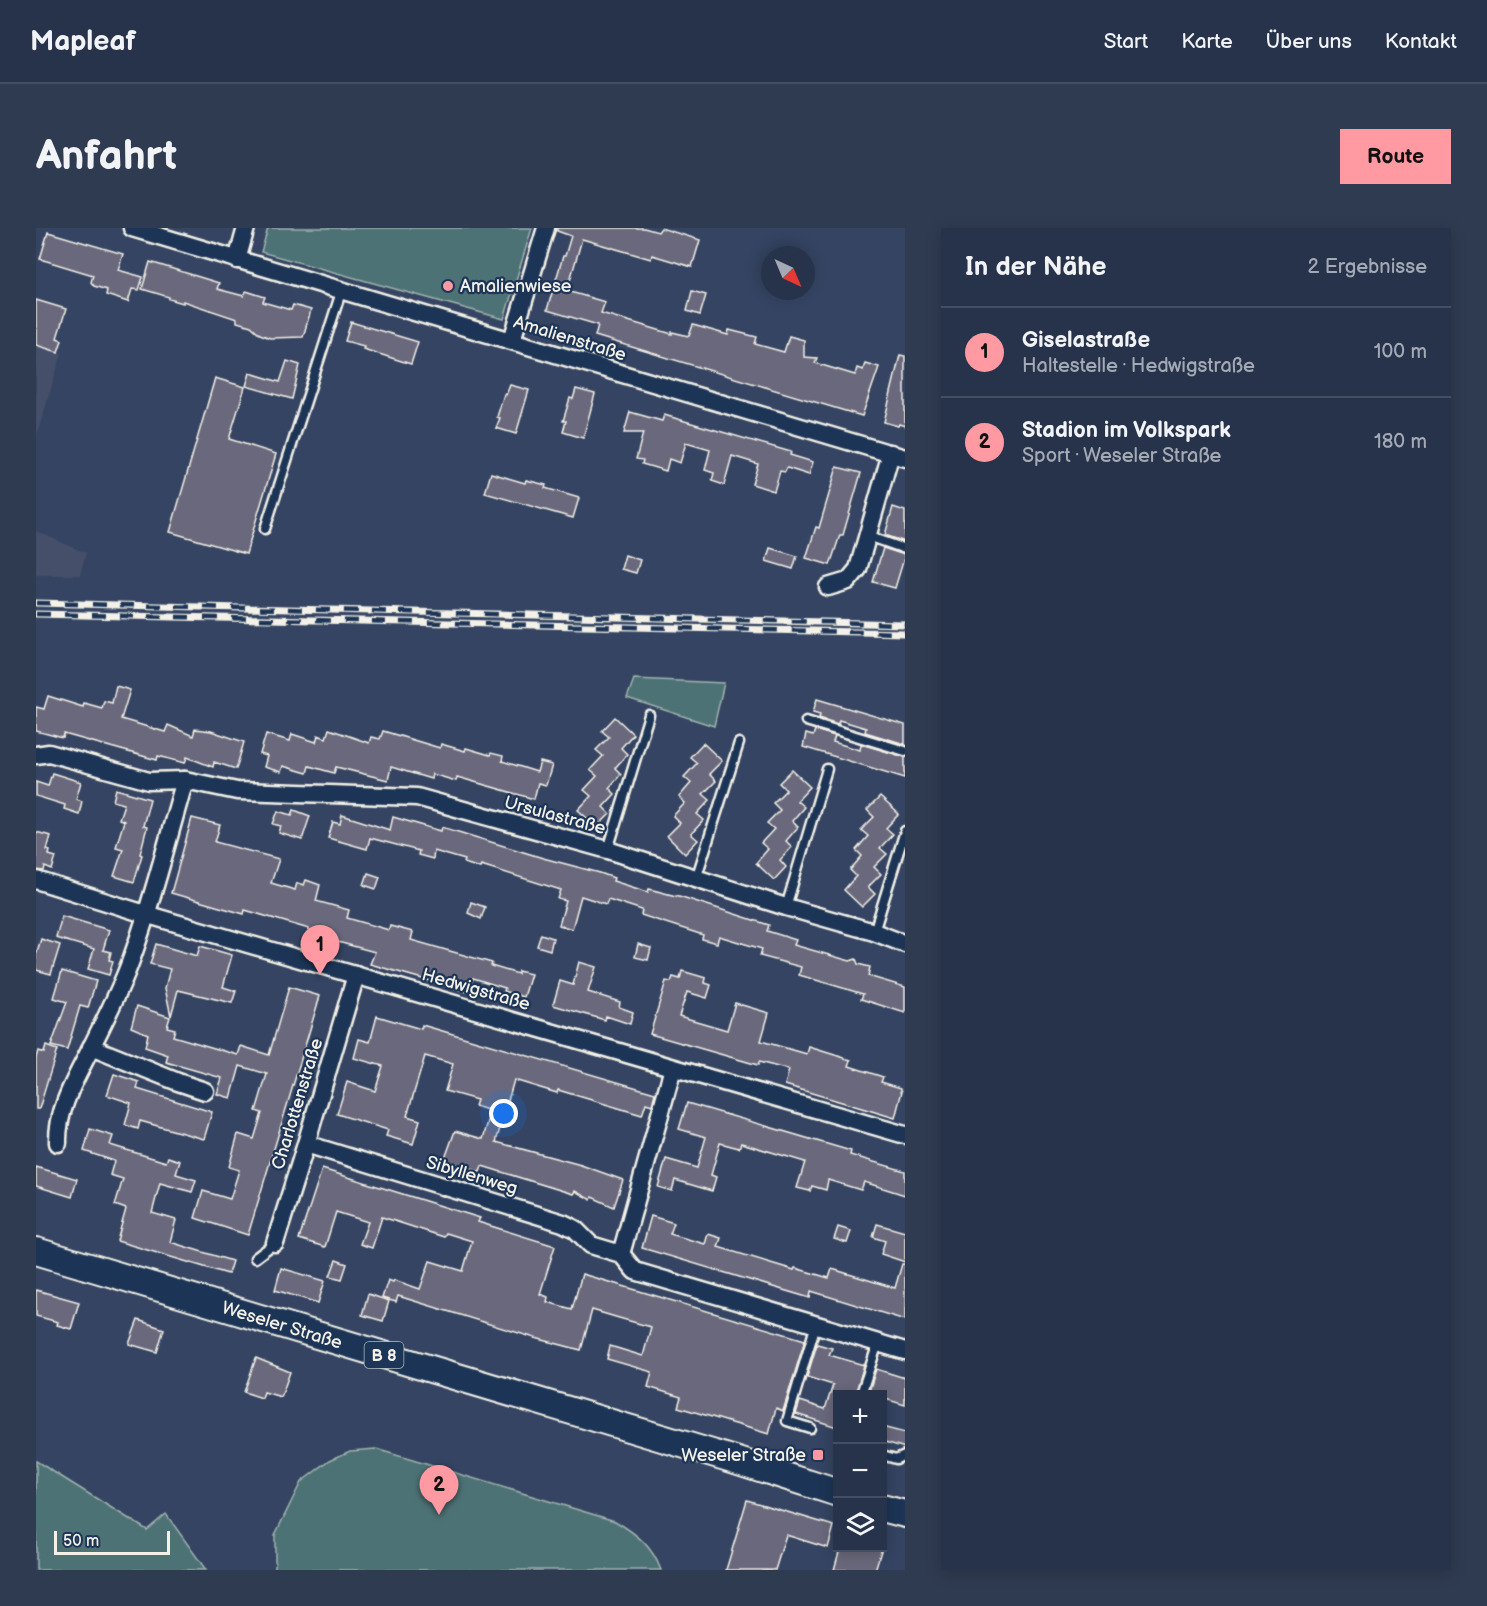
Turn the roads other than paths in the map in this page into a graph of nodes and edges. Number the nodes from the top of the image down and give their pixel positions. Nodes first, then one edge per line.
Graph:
1 (132, 228) edge
2 (246, 228) edge
3 (546, 228) edge
4 (237, 260) junction
5 (342, 289) junction
6 (512, 340) junction
7 (898, 456) edge
8 (265, 529) dead end
9 (868, 536) junction
10 (905, 549) edge
11 (828, 587) dead end
12 (649, 715) dead end
13 (806, 721) dead end
14 (739, 743) dead end
15 (905, 752) edge
16 (36, 755) edge
17 (827, 769) dead end
18 (185, 780) junction
19 (905, 831) edge
20 (608, 850) junction
21 (696, 879) junction
22 (36, 880) edge
23 (786, 907) junction
24 (145, 914) junction
25 (874, 932) junction
26 (905, 944) edge
27 (356, 975) junction
28 (91, 1047) junction
29 (673, 1068) junction
30 (205, 1091) dead end
31 (905, 1135) edge
32 (58, 1143) dead end
33 (306, 1144) junction
34 (275, 1243) joint
35 (36, 1251) edge
36 (621, 1254) junction
37 (255, 1258) dead end
38 (816, 1324) junction
39 (878, 1343) junction
40 (905, 1351) edge
41 (863, 1390) edge
42 (810, 1428) dead end
43 (905, 1455) edge
44 (887, 1456) edge
45 (833, 1492) edge

1 - 4 street, Amalienstraße
2 - 4 street
3 - 6 street
4 - 5 street, Amalienstraße
5 - 6 street, Amalienstraße
5 - 8 lane
6 - 7 street, Amalienstraße
7 - 9 street, Amalienstraße
9 - 10 lane
9 - 11 street, Amalienstraße
12 - 20 lane
13 - 15 lane
14 - 21 lane
16 - 18 street, Ursulastraße
17 - 23 lane
18 - 20 street, Ursulastraße
18 - 24 street
19 - 25 lane
20 - 21 street, Ursulastraße
21 - 23 street, Ursulastraße
22 - 24 street, Hedwigstraße
23 - 25 street, Ursulastraße
24 - 27 street, Hedwigstraße
24 - 28 street
25 - 26 street, Ursulastraße
27 - 29 street, Hedwigstraße
27 - 33 street, Charlottenstraße
28 - 30 street
28 - 32 street
29 - 31 street, Hedwigstraße
29 - 36 street
33 - 34 street, Charlottenstraße
33 - 36 street, Sibyllenweg
34 - 37 lane
35 - 45 main road, Weseler Straße / B 8
36 - 38 street, Sibyllenweg
38 - 39 street, Sibyllenweg
38 - 42 lane
39 - 40 street, Sibyllenweg
39 - 41 lane
43 - 44 lane

